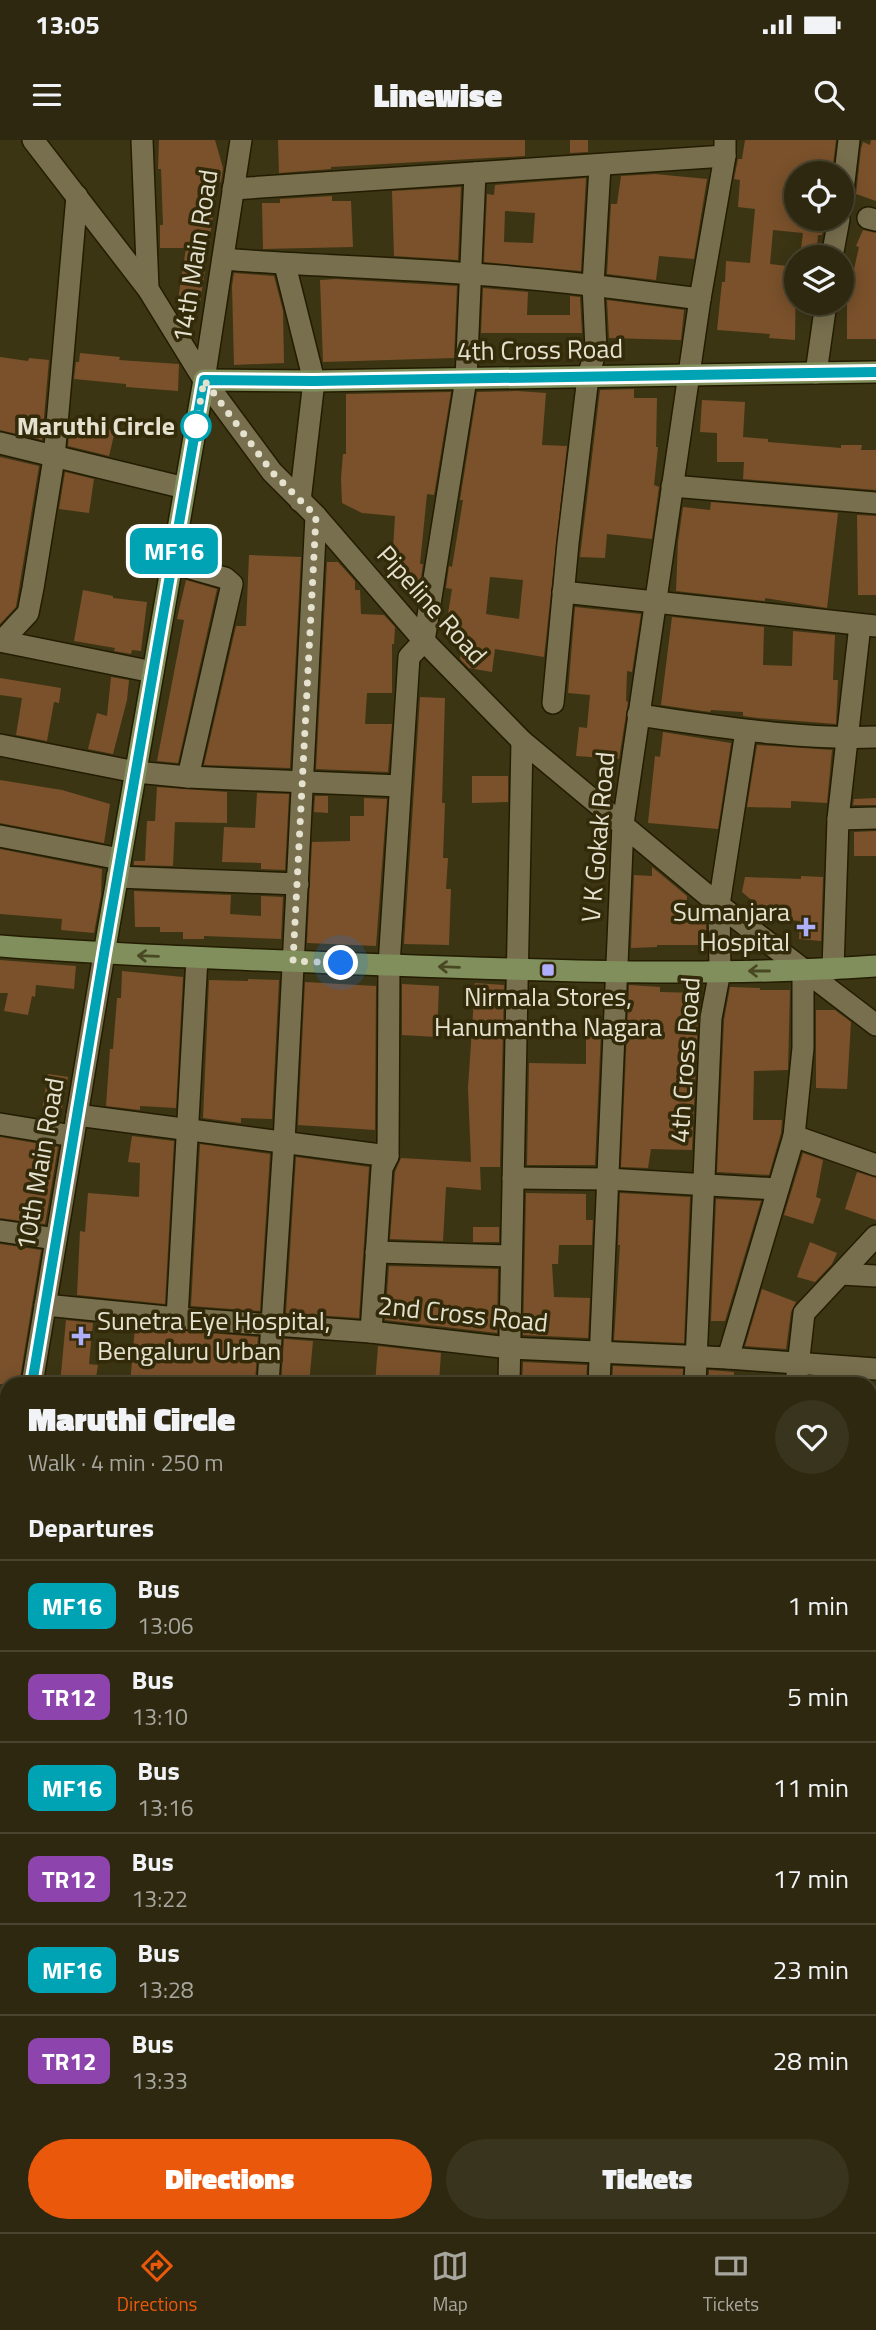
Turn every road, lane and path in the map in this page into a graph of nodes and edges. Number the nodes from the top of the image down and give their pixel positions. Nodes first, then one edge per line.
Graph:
1 (33, 140) edge
2 (142, 140) edge
3 (241, 140) edge
4 (849, 140) edge
5 (725, 148) edge
6 (847, 161) edge
7 (600, 166) junction
8 (475, 173) junction
9 (233, 189) junction
10 (77, 196) junction
11 (223, 259) junction
12 (285, 265) junction
13 (472, 274) junction
14 (593, 285) junction
15 (148, 289) junction
16 (700, 299) junction
17 (824, 315) edge
18 (876, 372) edge
19 (816, 373) junction
20 (688, 376) junction
21 (588, 377) junction
22 (466, 379) junction
23 (204, 380) junction
24 (314, 381) junction
25 (0, 443) edge
26 (54, 457) junction
27 (672, 486) junction
28 (185, 488) junction
29 (300, 501) junction
30 (876, 503) edge
31 (316, 516) junction
32 (172, 563) junction
33 (564, 592) junction
34 (655, 603) junction
35 (868, 625) edge
36 (1, 641) edge
37 (424, 641) junction
38 (153, 672) junction
39 (553, 703) dead end
40 (638, 715) junction
41 (746, 731) junction
42 (876, 737) edge
43 (848, 738) junction
44 (522, 741) junction
45 (0, 745) edge
46 (136, 772) junction
47 (188, 777) junction
48 (302, 783) junction
49 (400, 786) junction
50 (876, 818) edge
51 (838, 819) junction
52 (622, 824) junction
53 (0, 836) edge
54 (119, 868) junction
55 (298, 884) junction
56 (719, 905) junction
57 (0, 946) edge
58 (104, 954) junction
59 (197, 958) junction
60 (293, 961) junction
61 (389, 965) junction
62 (876, 966) edge
63 (833, 969) junction
64 (517, 970) junction
65 (615, 971) junction
66 (720, 971) junction
67 (803, 971) junction
68 (876, 1025) edge
69 (0, 1124) edge
70 (75, 1125) junction
71 (188, 1129) junction
72 (794, 1136) junction
73 (284, 1142) junction
74 (388, 1156) junction
75 (876, 1165) edge
76 (513, 1178) junction
77 (607, 1179) junction
78 (705, 1185) junction
79 (777, 1189) junction
80 (0, 1231) edge
81 (876, 1236) edge
82 (56, 1239) junction
83 (376, 1252) junction
84 (512, 1256) junction
85 (841, 1274) junction
86 (876, 1276) edge
87 (45, 1305) junction
88 (177, 1318) junction
89 (273, 1325) junction
90 (371, 1332) junction
91 (510, 1348) junction
92 (600, 1354) junction
93 (696, 1357) junction
94 (728, 1358) junction
95 (798, 1362) junction
96 (876, 1368) edge
97 (33, 1377) edge
98 (269, 1377) edge
99 (509, 1377) edge
100 (599, 1377) edge
101 (695, 1377) edge
102 (797, 1377) edge

1 - 10 street, Pipeline Road
2 - 15 street
3 - 9 street, 14th Main Road
4 - 6 street
5 - 7 street
5 - 16 street, V K Gokak Road
7 - 8 street
7 - 14 street
8 - 9 street
8 - 13 street
9 - 11 street, 14th Main Road
10 - 15 street, Pipeline Road
10 - 26 street
11 - 12 street
11 - 23 street, 14th Main Road
12 - 13 street
12 - 24 street
13 - 14 street
13 - 22 street
14 - 16 street
14 - 21 street
15 - 23 street, Pipeline Road
16 - 20 street, V K Gokak Road
17 - 19 street
18 - 19 main road, 4th Cross Road
19 - 20 main road, 4th Cross Road
20 - 21 main road, 4th Cross Road
20 - 27 street, V K Gokak Road
21 - 22 main road, 4th Cross Road
21 - 33 street
22 - 24 main road, 4th Cross Road
22 - 37 street
23 - 24 main road, 4th Cross Road
23 - 28 main road
23 - 29 street, Pipeline Road
24 - 29 street
25 - 26 street
26 - 28 street
26 - 36 street
27 - 30 street
27 - 34 street, V K Gokak Road
28 - 32 main road
29 - 31 street, Pipeline Road
31 - 37 street, Pipeline Road
31 - 48 street
32 - 38 main road
32 - 47 street
33 - 34 street
33 - 39 street
34 - 35 street
34 - 40 street, V K Gokak Road
35 - 43 street
36 - 38 street
37 - 44 street, Pipeline Road
37 - 49 street
38 - 46 main road
40 - 41 street
40 - 52 street, V K Gokak Road
41 - 43 street
41 - 56 street, 4th Cross Road
42 - 43 street
43 - 51 street
44 - 52 street, Pipeline Road
44 - 64 street
45 - 46 street
46 - 47 street
46 - 54 main road
47 - 48 street
48 - 49 street
48 - 55 street
49 - 61 street
50 - 51 street
51 - 63 street
52 - 56 street, Pipeline Road
52 - 65 street, V K Gokak Road
53 - 54 street
54 - 55 street
54 - 58 main road
55 - 60 street
56 - 66 street, 4th Cross Road
56 - 67 street, Pipeline Road
57 - 58 main road
59 -> 58 main road
58 - 70 street, 10th Main Road
59 - 60 main road
59 - 71 street
60 - 61 main road
60 - 73 street
64 -> 61 main road
61 - 74 street
62 - 63 main road
63 - 67 main road
64 - 65 main road
64 - 76 street
65 - 66 main road
65 - 77 street, V K Gokak Road
67 -> 66 main road
66 - 78 street, 4th Cross Road
67 - 68 street, Pipeline Road
67 - 72 street
69 - 70 street
70 - 71 street
70 - 82 street, 10th Main Road
71 - 73 street
71 - 88 street
72 - 75 street
72 - 79 street
73 - 74 street
73 - 89 street
74 - 83 street
76 - 77 street
76 - 84 street
77 - 78 street
77 - 92 street, V K Gokak Road
78 - 79 street
78 - 93 street, 4th Cross Road
79 - 94 street
80 - 82 street
81 - 85 street
82 - 87 street, 10th Main Road
83 - 84 street
83 - 90 street
84 - 91 street
85 - 86 street
85 - 95 street
87 - 88 street, 2nd Cross Road
87 - 97 street, 10th Main Road
88 - 89 street, 2nd Cross Road
89 - 90 street, 2nd Cross Road
89 - 98 street
90 - 91 street, 2nd Cross Road
91 - 92 street, 2nd Cross Road
91 - 99 street
92 - 93 street, 2nd Cross Road
92 - 100 street, V K Gokak Road
93 - 94 street, 2nd Cross Road
93 - 101 street, 4th Cross Road
94 - 95 street, 2nd Cross Road
95 - 96 street, 2nd Cross Road
95 - 102 street

